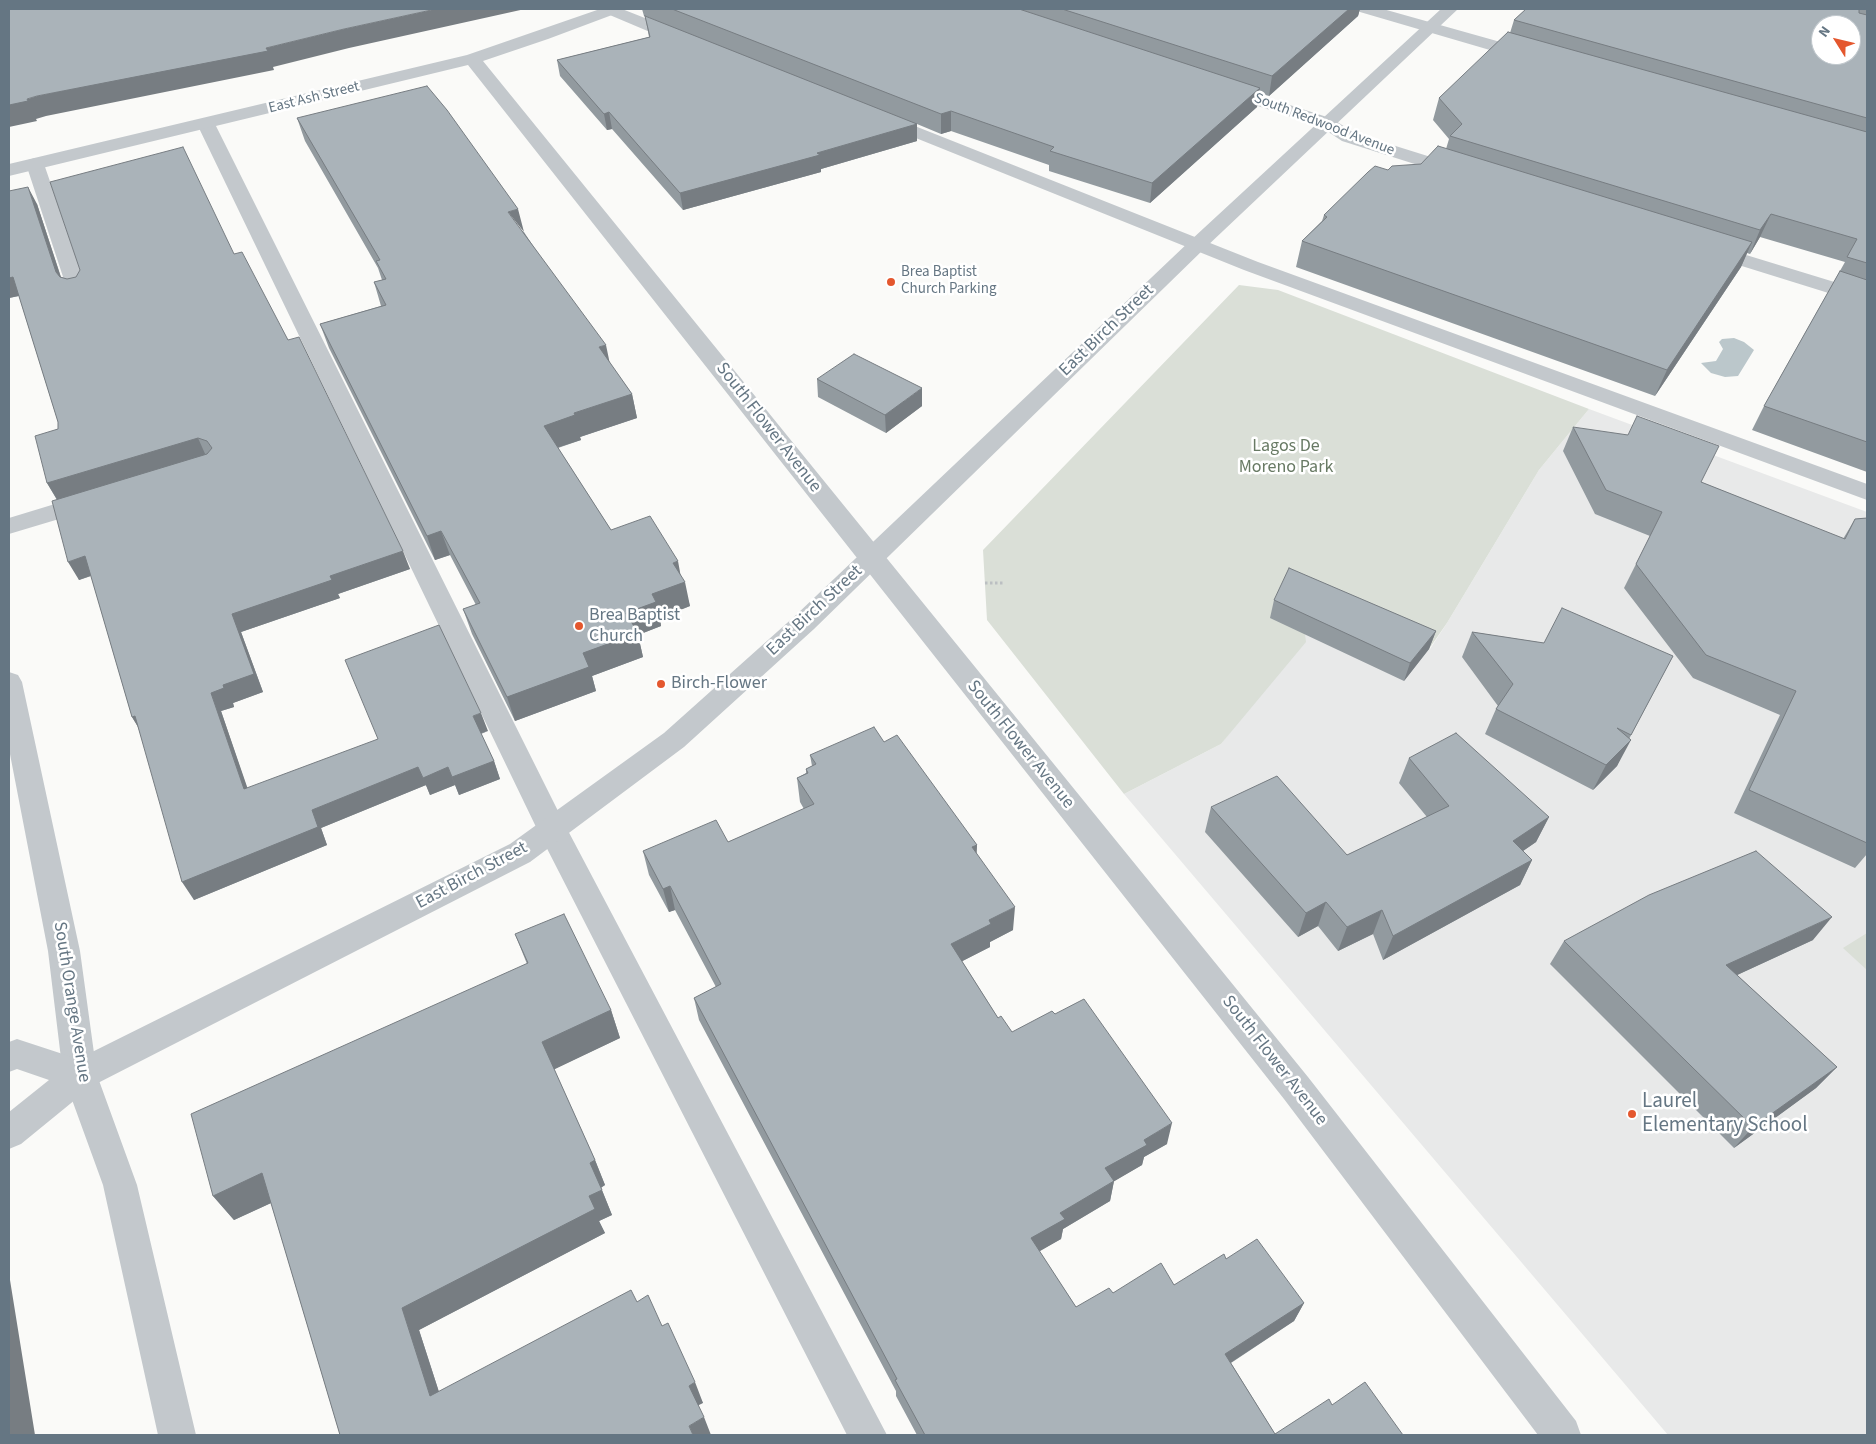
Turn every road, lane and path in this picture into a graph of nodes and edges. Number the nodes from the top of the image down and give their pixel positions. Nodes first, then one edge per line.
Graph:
1 (1366, 9) edge
2 (1450, 9) edge
3 (612, 10) edge
4 (1430, 28) junction
5 (702, 47) edge
6 (472, 59) junction
7 (1544, 60) edge
8 (1206, 83) edge
9 (868, 112) edge
10 (1327, 123) junction
11 (206, 124) junction
12 (35, 164) junction
13 (9, 170) edge
14 (1480, 179) edge
15 (1688, 243) edge
16 (1198, 244) junction
17 (77, 289) edge
18 (1867, 299) edge
19 (1867, 492) edge
20 (113, 494) edge
21 (9, 526) edge
22 (871, 558) junction
23 (985, 583) dead end
24 (1003, 583) dead end
25 (9, 682) edge
26 (552, 829) junction
27 (9, 1057) edge
28 (80, 1075) junction
29 (9, 1133) edge
30 (176, 1435) edge
31 (868, 1435) edge
32 (1562, 1435) edge

1 - 4 street
2 - 4 street, East Birch Street
3 - 5 street
3 - 6 street, East Ash Street
4 - 7 street
4 - 10 street, East Birch Street
6 - 11 street, East Ash Street
6 - 22 street, South Flower Avenue
8 - 10 street, South Redwood Avenue
9 - 16 street
10 - 14 street, South Redwood Avenue
10 - 16 street, East Birch Street
11 - 12 street, East Ash Street
11 - 26 street
12 - 13 street, East Ash Street
12 - 17 street
15 - 18 street
16 - 19 street
16 - 22 street, East Birch Street
20 - 21 street
22 - 26 street, East Birch Street
22 - 32 street, South Flower Avenue
23 - 24 path
25 - 28 street, South Orange Avenue
26 - 28 street, East Birch Street
26 - 31 street
27 - 28 street
28 - 29 street, East Birch Street
28 - 30 street, South Orange Avenue

